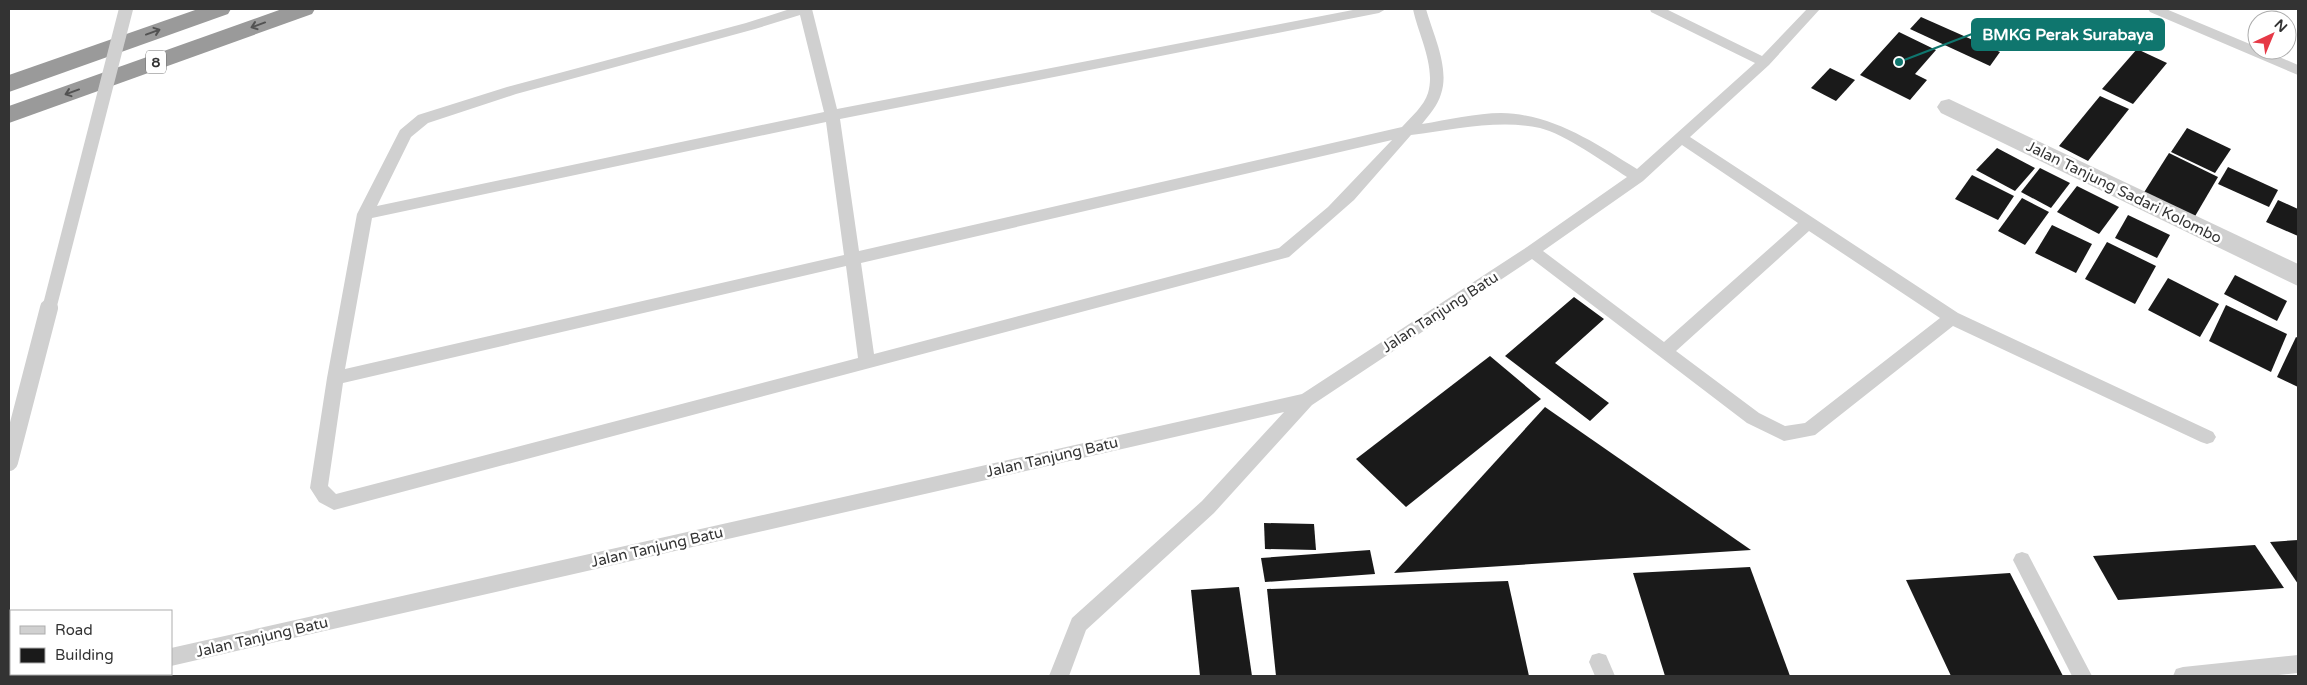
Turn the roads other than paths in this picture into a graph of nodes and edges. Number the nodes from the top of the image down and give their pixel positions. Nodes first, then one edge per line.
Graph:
1 (126, 9) edge
2 (220, 9) edge
3 (304, 9) edge
4 (804, 9) edge
5 (1379, 9) edge
6 (1419, 9) edge
7 (1656, 9) edge
8 (1814, 9) edge
9 (2155, 9) edge
10 (1764, 62) junction
11 (2298, 70) edge
12 (9, 84) edge
13 (1949, 107) dead end
14 (9, 115) edge
15 (832, 116) junction
16 (1407, 131) junction
17 (1681, 138) junction
18 (1638, 177) junction
19 (365, 214) junction
20 (1808, 223) junction
21 (1532, 251) junction
22 (853, 258) junction
23 (2298, 276) edge
24 (1952, 318) junction
25 (1665, 351) junction
26 (867, 361) junction
27 (335, 378) junction
28 (1306, 400) junction
29 (2207, 437) dead end
30 (9, 464) edge
31 (2022, 560) dead end
32 (172, 657) edge
33 (2298, 664) edge
34 (1059, 676) edge
35 (2082, 676) edge
36 (2183, 676) edge

1 - 30 lane, bridge
12 -> 2 highway, 8
3 -> 14 highway, 8
4 - 15 lane
4 - 19 lane
5 - 15 lane
6 - 16 lane
7 - 10 lane
8 - 10 lane, Jalan Tanjung Batu
9 - 11 lane
10 - 17 lane, Jalan Tanjung Batu
13 - 23 street, Jalan Tanjung Sadari Kolombo
15 - 19 lane
15 - 22 lane
16 - 18 lane
16 - 22 lane
16 - 26 lane
17 - 18 lane, Jalan Tanjung Batu
17 - 20 lane
18 - 21 lane, Jalan Tanjung Batu
19 - 27 lane
20 - 24 lane
20 - 25 lane
21 - 25 lane
21 - 28 lane, Jalan Tanjung Batu
22 - 26 lane
22 - 27 lane
24 - 25 lane
24 - 29 lane
26 - 27 lane
28 - 32 lane, Jalan Tanjung Batu
28 - 34 lane
31 - 35 lane
33 - 36 lane

